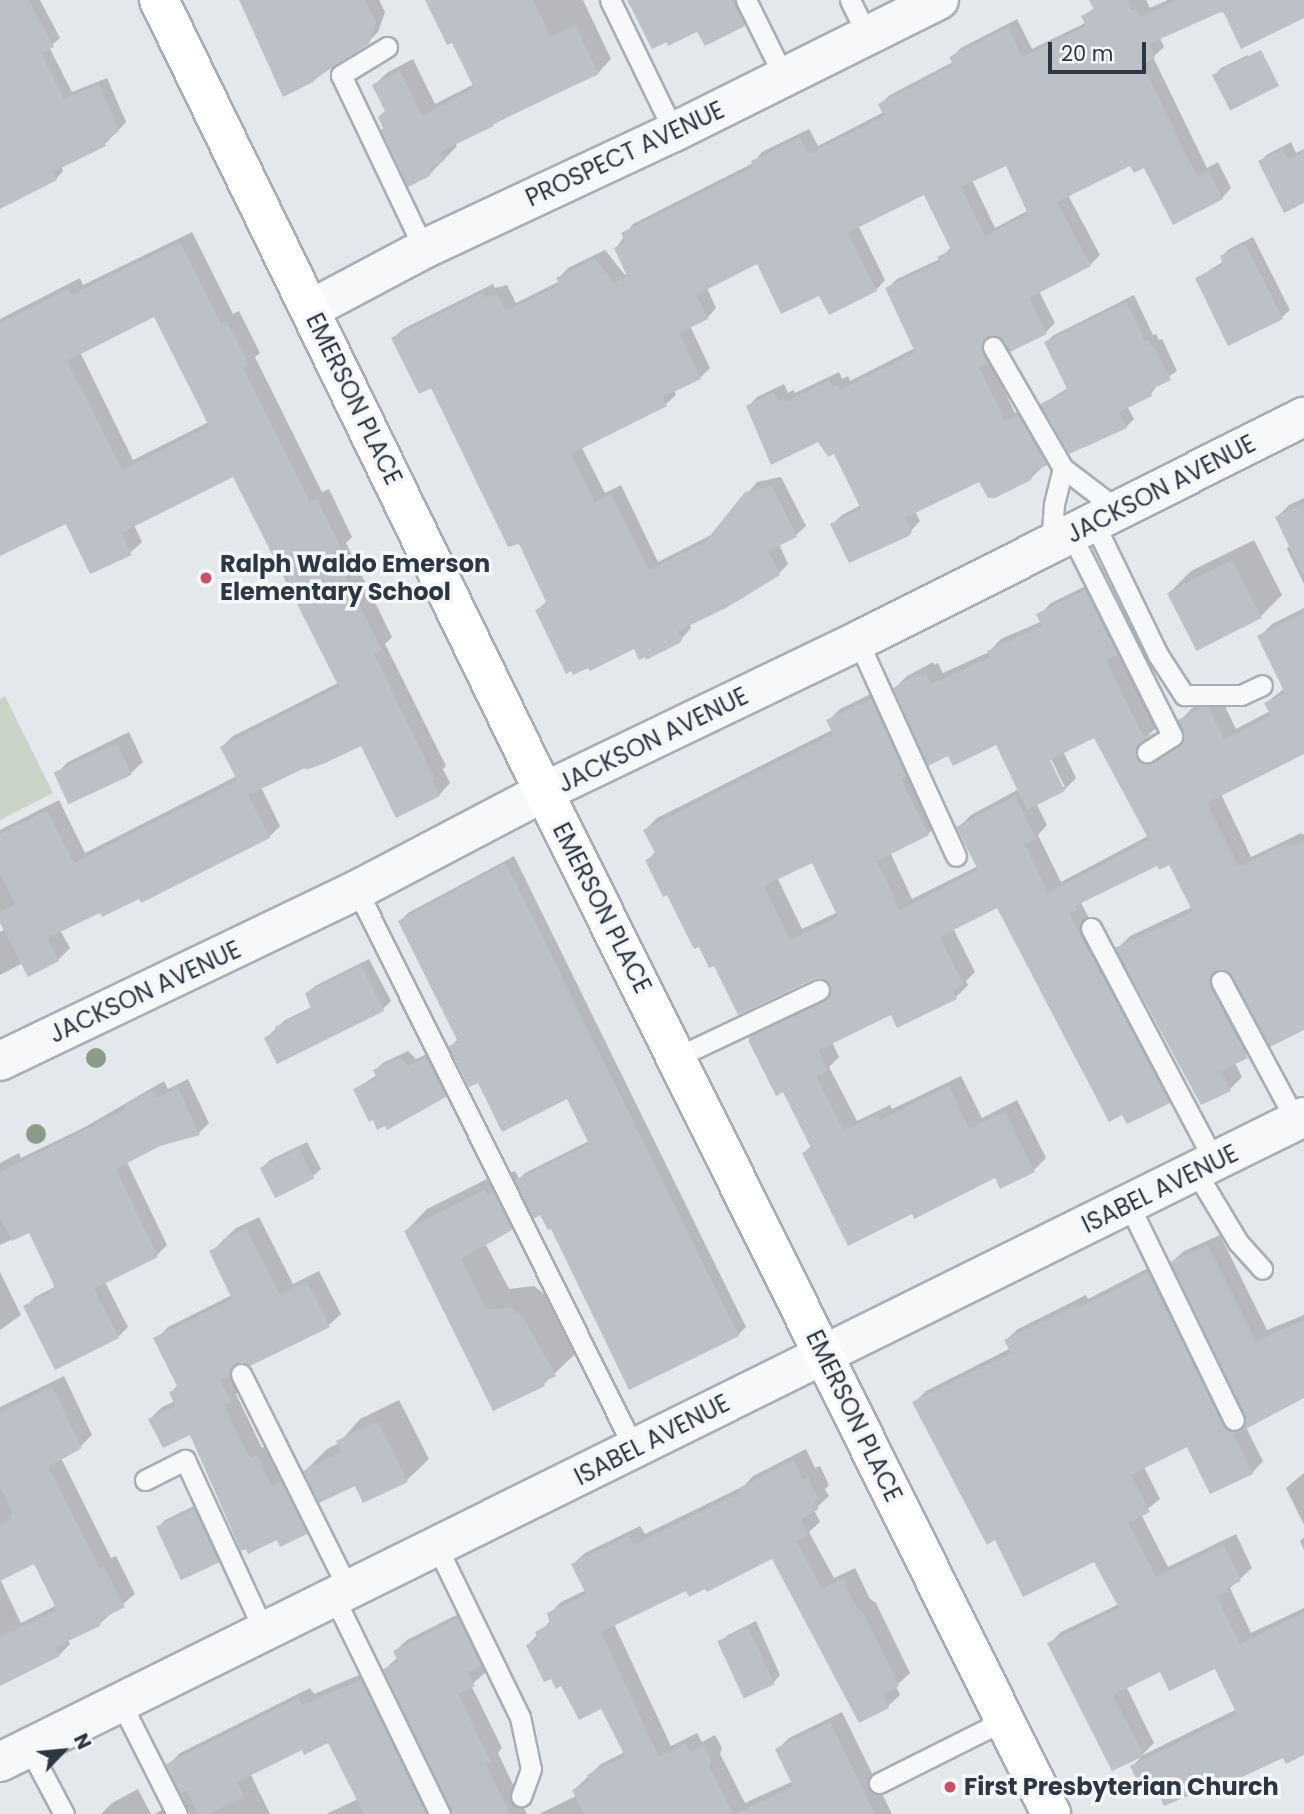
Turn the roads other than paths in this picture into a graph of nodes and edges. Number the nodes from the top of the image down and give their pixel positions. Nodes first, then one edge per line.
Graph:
1 (159, 0) edge
2 (610, 0) edge
3 (746, 0) edge
4 (850, 0) edge
5 (934, 1) edge
6 (867, 36) junction
7 (387, 47) dead end
8 (784, 77) junction
9 (674, 132) junction
10 (424, 249) junction
11 (311, 309) junction
12 (993, 347) dead end
13 (1302, 422) edge
14 (1063, 468) junction
15 (1083, 528) junction
16 (859, 642) junction
17 (1262, 685) dead end
18 (1147, 752) dead end
19 (544, 792) junction
20 (956, 856) dead end
21 (357, 890) junction
22 (1091, 928) dead end
23 (1221, 981) dead end
24 (819, 990) dead end
25 (677, 1057) junction
26 (0, 1061) edge
27 (1300, 1119) edge
28 (1205, 1167) junction
29 (1129, 1206) junction
30 (1262, 1269) dead end
31 (823, 1353) junction
32 (241, 1374) dead end
33 (1234, 1420) dead end
34 (635, 1450) junction
35 (145, 1480) dead end
36 (437, 1547) junction
37 (342, 1594) junction
38 (265, 1633) junction
39 (121, 1703) junction
40 (1005, 1720) junction
41 (14, 1755) edge
42 (879, 1783) dead end
43 (522, 1796) dead end
44 (64, 1814) edge
45 (177, 1814) edge
46 (440, 1814) edge
47 (1051, 1814) edge

1 - 11 street, EMERSON PLACE
2 - 9 lane
3 - 8 lane
4 - 6 lane
5 - 6 street, PROSPECT AVENUE
6 - 8 street, PROSPECT AVENUE
7 - 10 lane
8 - 9 street, PROSPECT AVENUE
9 - 10 street, PROSPECT AVENUE
10 - 11 street, PROSPECT AVENUE
11 - 19 street, EMERSON PLACE
12 - 14 lane
13 - 15 street, JACKSON AVENUE
14 - 15 lane
14 - 15 lane
15 - 16 street, JACKSON AVENUE
15 - 17 lane
15 - 18 lane
16 - 19 street, JACKSON AVENUE
16 - 20 lane
19 - 21 street, JACKSON AVENUE
19 - 25 street, EMERSON PLACE
21 - 26 street, JACKSON AVENUE
21 - 34 lane
22 - 28 lane
23 - 27 lane
24 - 25 lane
25 - 31 street, EMERSON PLACE
27 - 28 street, ISABEL AVENUE
28 - 29 street, ISABEL AVENUE
28 - 30 lane
29 - 31 street, ISABEL AVENUE
29 - 33 lane
31 - 34 street, ISABEL AVENUE
31 - 40 street, EMERSON PLACE
32 - 37 lane
34 - 36 street, ISABEL AVENUE
35 - 38 lane
36 - 37 street, ISABEL AVENUE
36 - 43 lane
37 - 38 street, ISABEL AVENUE
37 - 46 lane
38 - 39 street, ISABEL AVENUE
39 - 41 street, ISABEL AVENUE
39 - 45 lane
40 - 42 lane
40 - 47 street, EMERSON PLACE
41 - 44 lane

